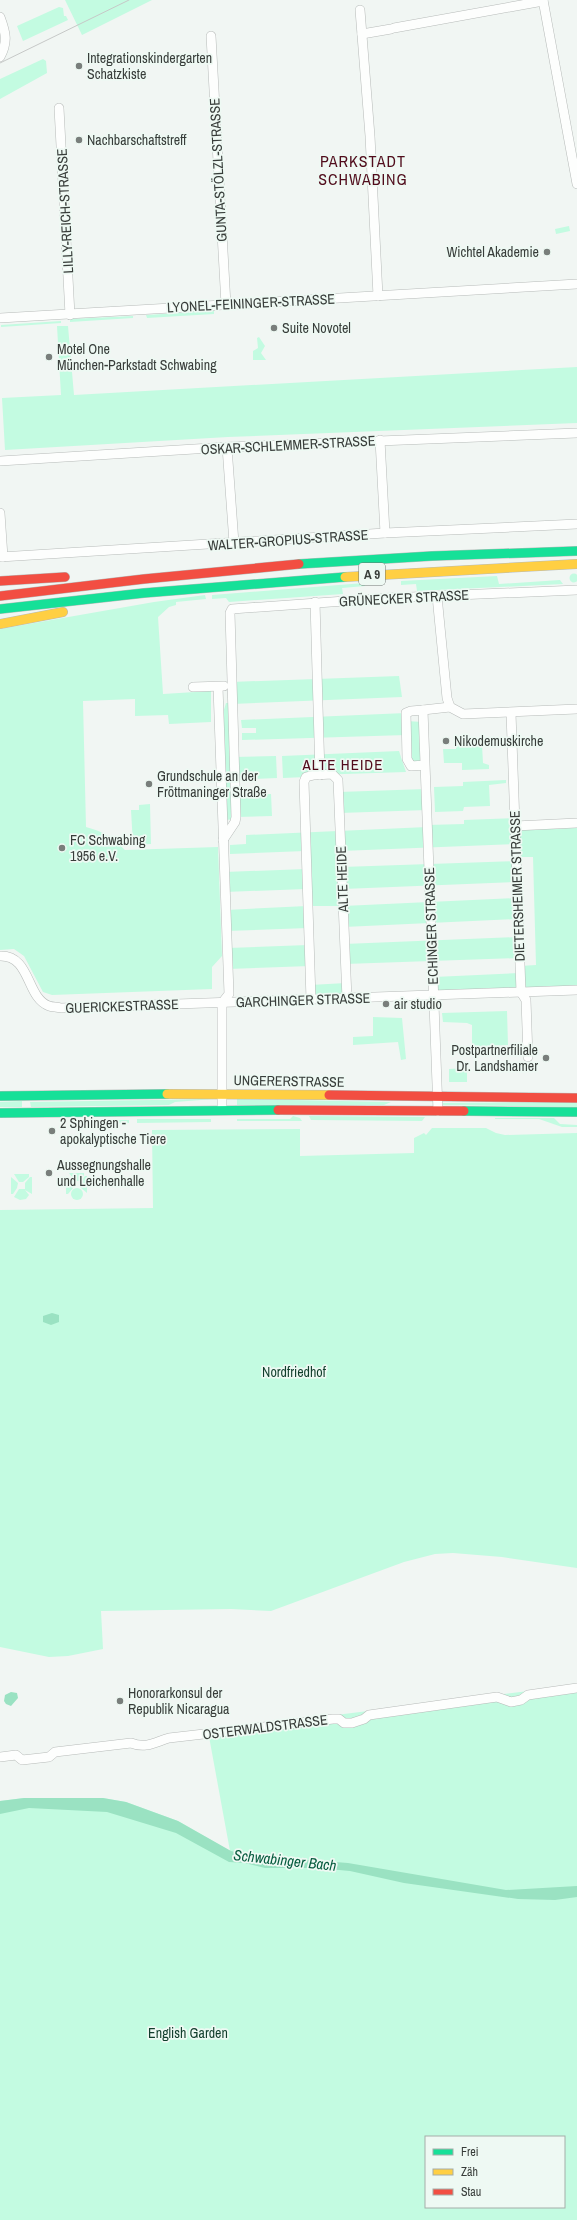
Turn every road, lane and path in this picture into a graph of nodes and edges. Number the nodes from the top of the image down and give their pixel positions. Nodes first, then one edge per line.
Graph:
1 (543, 0) edge
2 (360, 10) dead end
3 (0, 17) edge
4 (362, 34) junction
5 (211, 36) dead end
6 (0, 57) edge
7 (59, 108) dead end
8 (577, 184) edge
9 (577, 284) edge
10 (378, 296) junction
11 (226, 305) junction
12 (70, 315) junction
13 (0, 318) edge
14 (577, 434) edge
15 (380, 440) junction
16 (228, 447) junction
17 (0, 461) edge
18 (0, 513) edge
19 (577, 524) edge
20 (385, 533) junction
21 (234, 543) junction
22 (577, 551) edge
23 (2, 557) edge
24 (577, 564) edge
25 (0, 581) edge
26 (113, 582) junction
27 (577, 590) edge
28 (0, 596) edge
29 (112, 596) junction
30 (438, 596) junction
31 (315, 602) junction
32 (0, 609) edge
33 (0, 624) edge
34 (231, 686) junction
35 (218, 687) junction
36 (193, 688) dead end
37 (450, 707) junction
38 (577, 709) edge
39 (423, 710) junction
40 (511, 713) junction
41 (425, 765) junction
42 (320, 774) junction
43 (577, 823) edge
44 (515, 826) junction
45 (223, 840) junction
46 (0, 956) edge
47 (577, 990) edge
48 (520, 992) junction
49 (434, 995) junction
50 (346, 999) junction
51 (311, 1000) junction
52 (222, 1003) junction
53 (528, 1057) dead end
54 (222, 1094) junction
55 (0, 1096) edge
56 (438, 1097) junction
57 (577, 1098) edge
58 (222, 1110) junction
59 (438, 1111) junction
60 (577, 1112) edge
61 (0, 1114) edge
62 (577, 1688) edge
63 (0, 1757) edge

1 - 4 street
1 - 8 street
2 - 4 street
3 - 6 street
4 - 10 street
5 - 11 street, GUNTA-STÖLZL-STRASSE
7 - 12 street, LILLY-REICH-STRASSE
9 - 10 street, LYONEL-FEININGER-STRASSE
10 - 11 street, LYONEL-FEININGER-STRASSE
11 - 12 street, LYONEL-FEININGER-STRASSE
12 - 13 street, LYONEL-FEININGER-STRASSE
14 - 15 street, OSKAR-SCHLEMMER-STRASSE
15 - 16 street, OSKAR-SCHLEMMER-STRASSE
15 - 20 street
16 - 17 street, OSKAR-SCHLEMMER-STRASSE
16 - 21 street
18 - 23 street
19 - 20 street, WALTER-GROPIUS-STRASSE
20 - 21 street, WALTER-GROPIUS-STRASSE
21 - 23 street, WALTER-GROPIUS-STRASSE
22 - 26 main road, A 9
24 - 29 main road, A 9
25 - 26 main road, A 9
26 - 28 main road
27 - 30 street, GRÜNECKER STRASSE
29 - 32 main road, A 9
29 - 33 main road
30 - 31 street, GRÜNECKER STRASSE
30 - 37 street
31 - 34 street, GRÜNECKER STRASSE
31 - 42 street
34 - 35 street
34 - 45 street
35 - 36 street
35 - 45 street
37 - 39 street
37 - 40 street
38 - 40 street
39 - 41 street, ECHINGER STRASSE
39 - 41 street
40 - 44 street, DIETERSHEIMER STRASSE
41 - 49 street, ECHINGER STRASSE
42 - 50 street, ALTE HEIDE
42 - 51 street
43 - 44 street
44 - 48 street, DIETERSHEIMER STRASSE
45 - 52 street
46 - 52 street, GUERICKESTRASSE
47 - 48 street, GARCHINGER STRASSE
48 - 49 street, GARCHINGER STRASSE
48 - 53 street, DIETERSHEIMER STRASSE
49 - 50 street, GARCHINGER STRASSE
49 - 56 street, ECHINGER STRASSE
50 - 51 street, GARCHINGER STRASSE
51 - 52 street, GARCHINGER STRASSE
52 - 54 street
54 - 55 main road, UNGERERSTRASSE
54 - 56 main road, UNGERERSTRASSE
54 - 58 street
56 - 57 main road, UNGERERSTRASSE
56 - 59 street, ECHINGER STRASSE
58 - 59 main road, UNGERERSTRASSE
58 - 61 main road, UNGERERSTRASSE
59 - 60 main road, UNGERERSTRASSE
62 - 63 street, OSTERWALDSTRASSE

